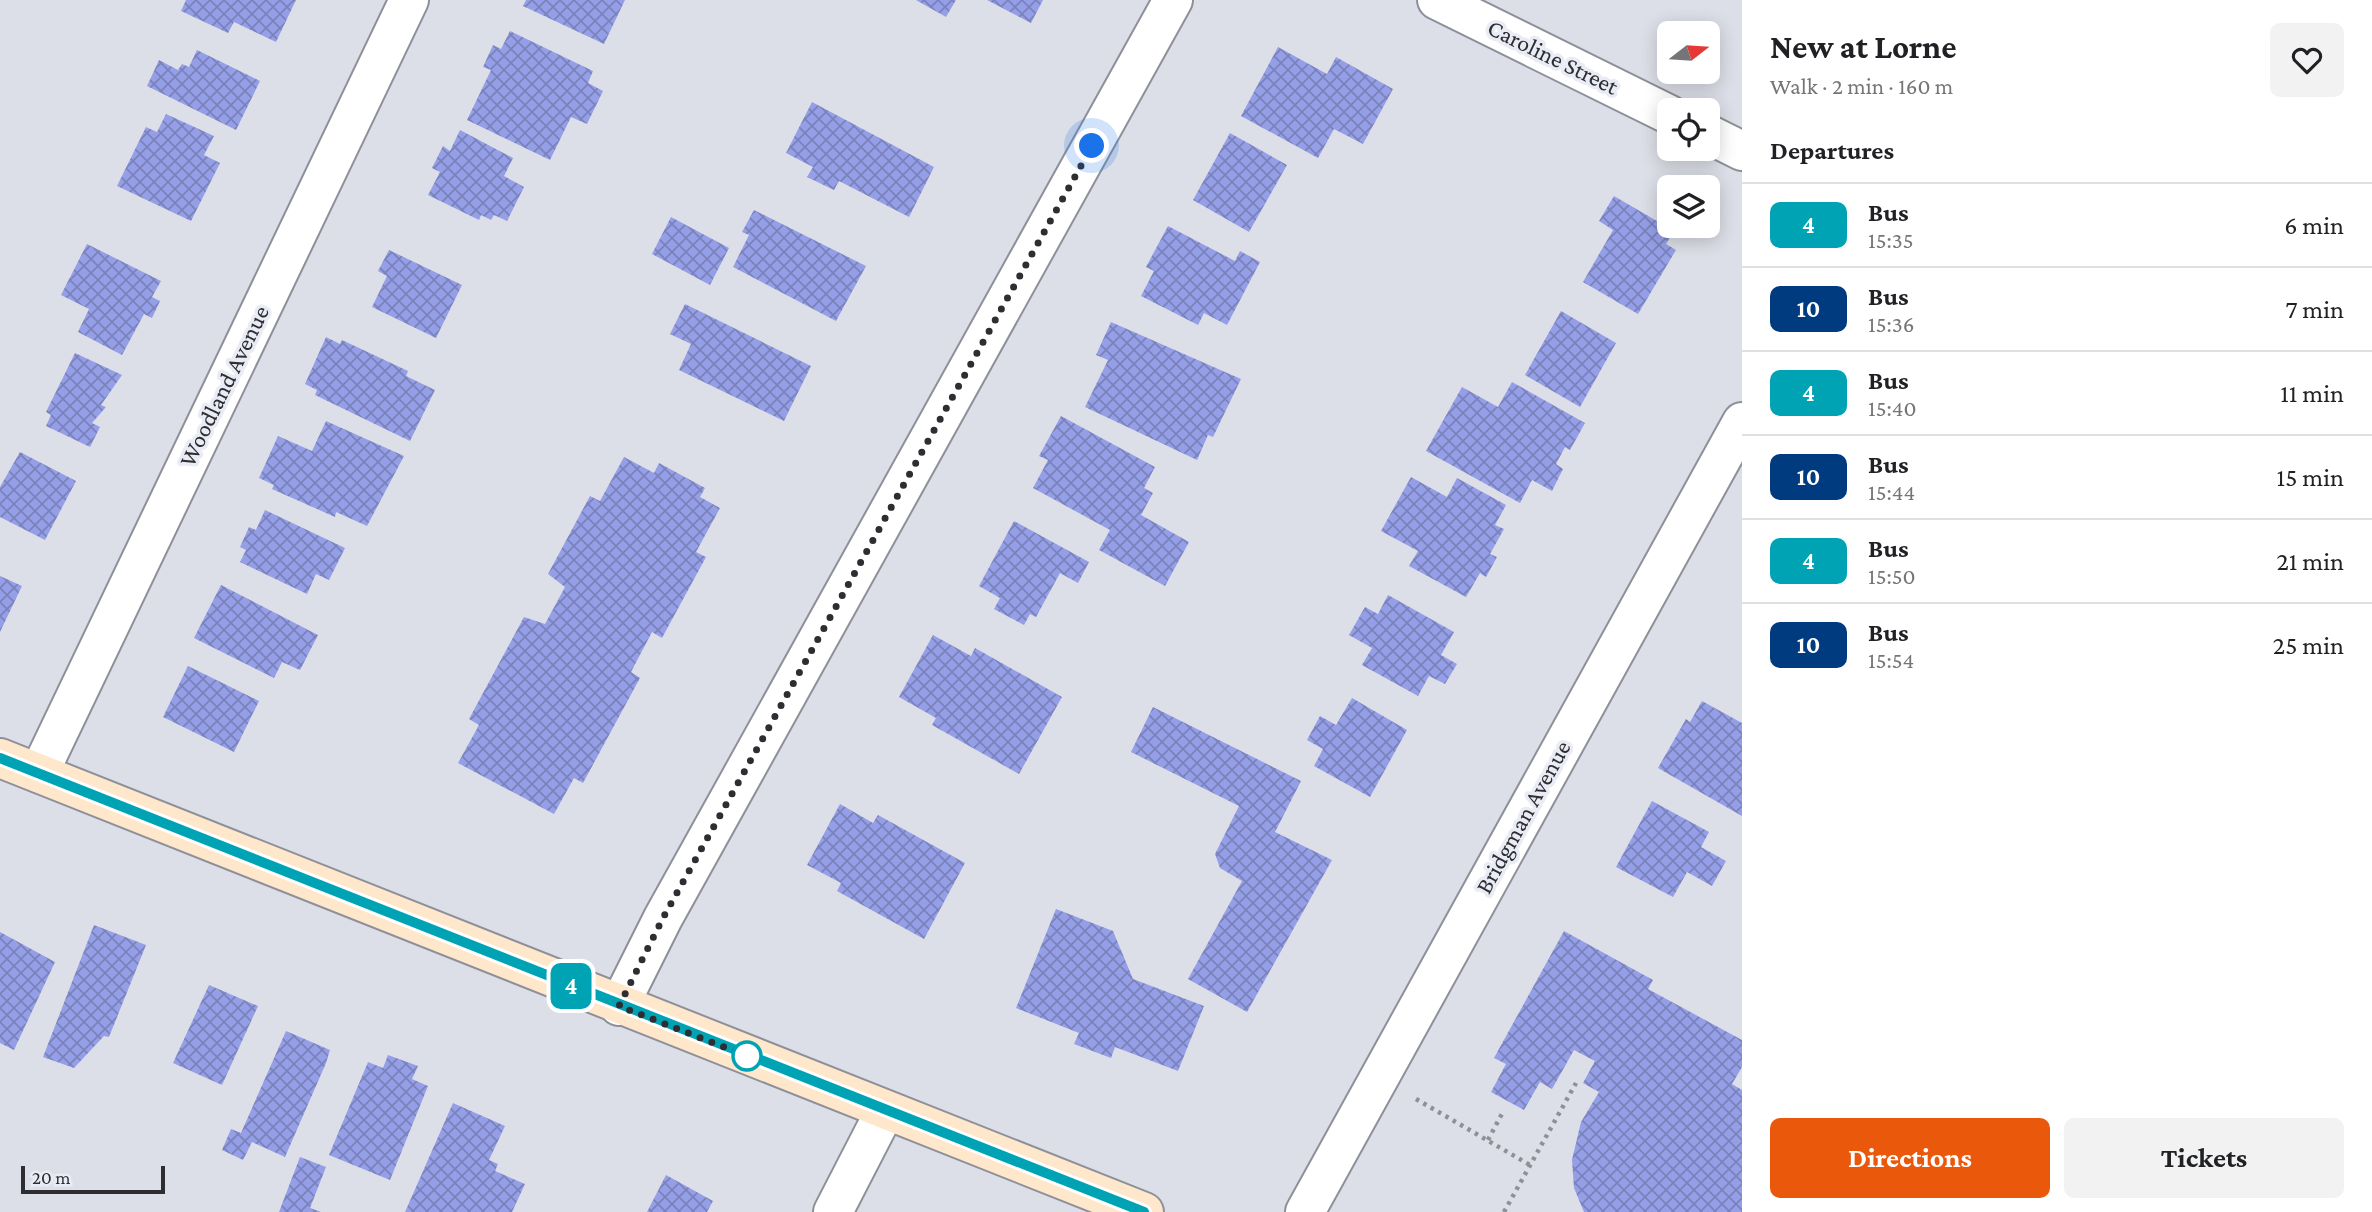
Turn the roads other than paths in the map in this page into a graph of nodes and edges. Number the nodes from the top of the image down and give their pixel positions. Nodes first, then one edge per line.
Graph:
1 (409, 0) edge
2 (1173, 0) edge
3 (1437, 0) edge
4 (1657, 109) edge
5 (1720, 140) edge
6 (1742, 151) edge
7 (1742, 422) edge
8 (0, 758) edge
9 (39, 773) junction
10 (619, 1006) junction
11 (885, 1111) junction
12 (833, 1212) edge
13 (1144, 1212) edge
14 (1304, 1212) edge

1 - 9 street, Woodland Avenue
2 - 10 street
3 - 4 street, Caroline Street
5 - 6 street
7 - 14 street, Bridgman Avenue
8 - 9 main road
9 - 10 main road
10 - 11 main road
11 - 12 street
11 - 13 main road

